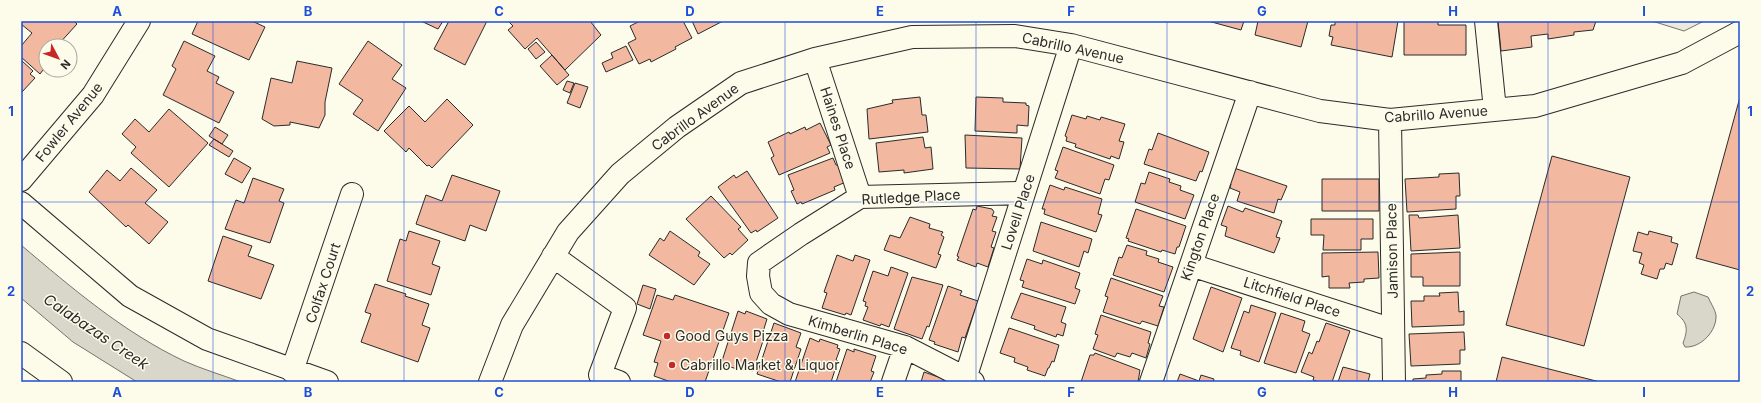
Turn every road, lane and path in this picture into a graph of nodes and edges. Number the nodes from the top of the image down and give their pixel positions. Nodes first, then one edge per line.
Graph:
1 (139, 21) edge
2 (1486, 21) edge
3 (1015, 28) edge
4 (1740, 32) edge
5 (1071, 45) junction
6 (815, 59) junction
7 (1250, 92) junction
8 (1494, 110) junction
9 (1390, 120) junction
10 (21, 180) edge
11 (1024, 193) junction
12 (352, 194) dead end
13 (860, 197) junction
14 (21, 203) edge
15 (553, 256) junction
16 (1191, 265) junction
17 (758, 276) joint
18 (1393, 330) junction
19 (905, 347) junction
20 (21, 353) edge
21 (292, 371) junction
22 (969, 380) edge
23 (61, 382) edge
24 (327, 382) edge
25 (490, 382) edge
26 (619, 382) edge
27 (893, 382) edge
28 (1151, 382) edge
29 (1394, 382) edge

1 - 10 street, Fowler Avenue
2 - 8 street
3 - 5 street, Cabrillo Avenue
3 - 6 street, Cabrillo Avenue
4 - 8 street, Cabrillo Avenue
5 - 7 street, Cabrillo Avenue
5 - 11 street, Lovell Place
6 - 13 street, Haines Place
6 - 15 street, Cabrillo Avenue
7 - 9 street, Cabrillo Avenue
7 - 16 street, Kington Place
8 - 9 street, Cabrillo Avenue
9 - 18 street, Jamison Place
11 - 13 street, Rutledge Place
11 - 22 street, Lovell Place
12 - 21 street, Colfax Court
13 - 17 street, Rutledge Place
14 - 21 street
15 - 25 street, Cabrillo Avenue
15 - 26 street
16 - 18 street, Litchfield Place
16 - 28 street, Kington Place
17 - 19 street, Kimberlin Place
18 - 29 street, Jamison Place
19 - 22 street, Kimberlin Place
19 - 27 street
20 - 23 street
21 - 24 street

